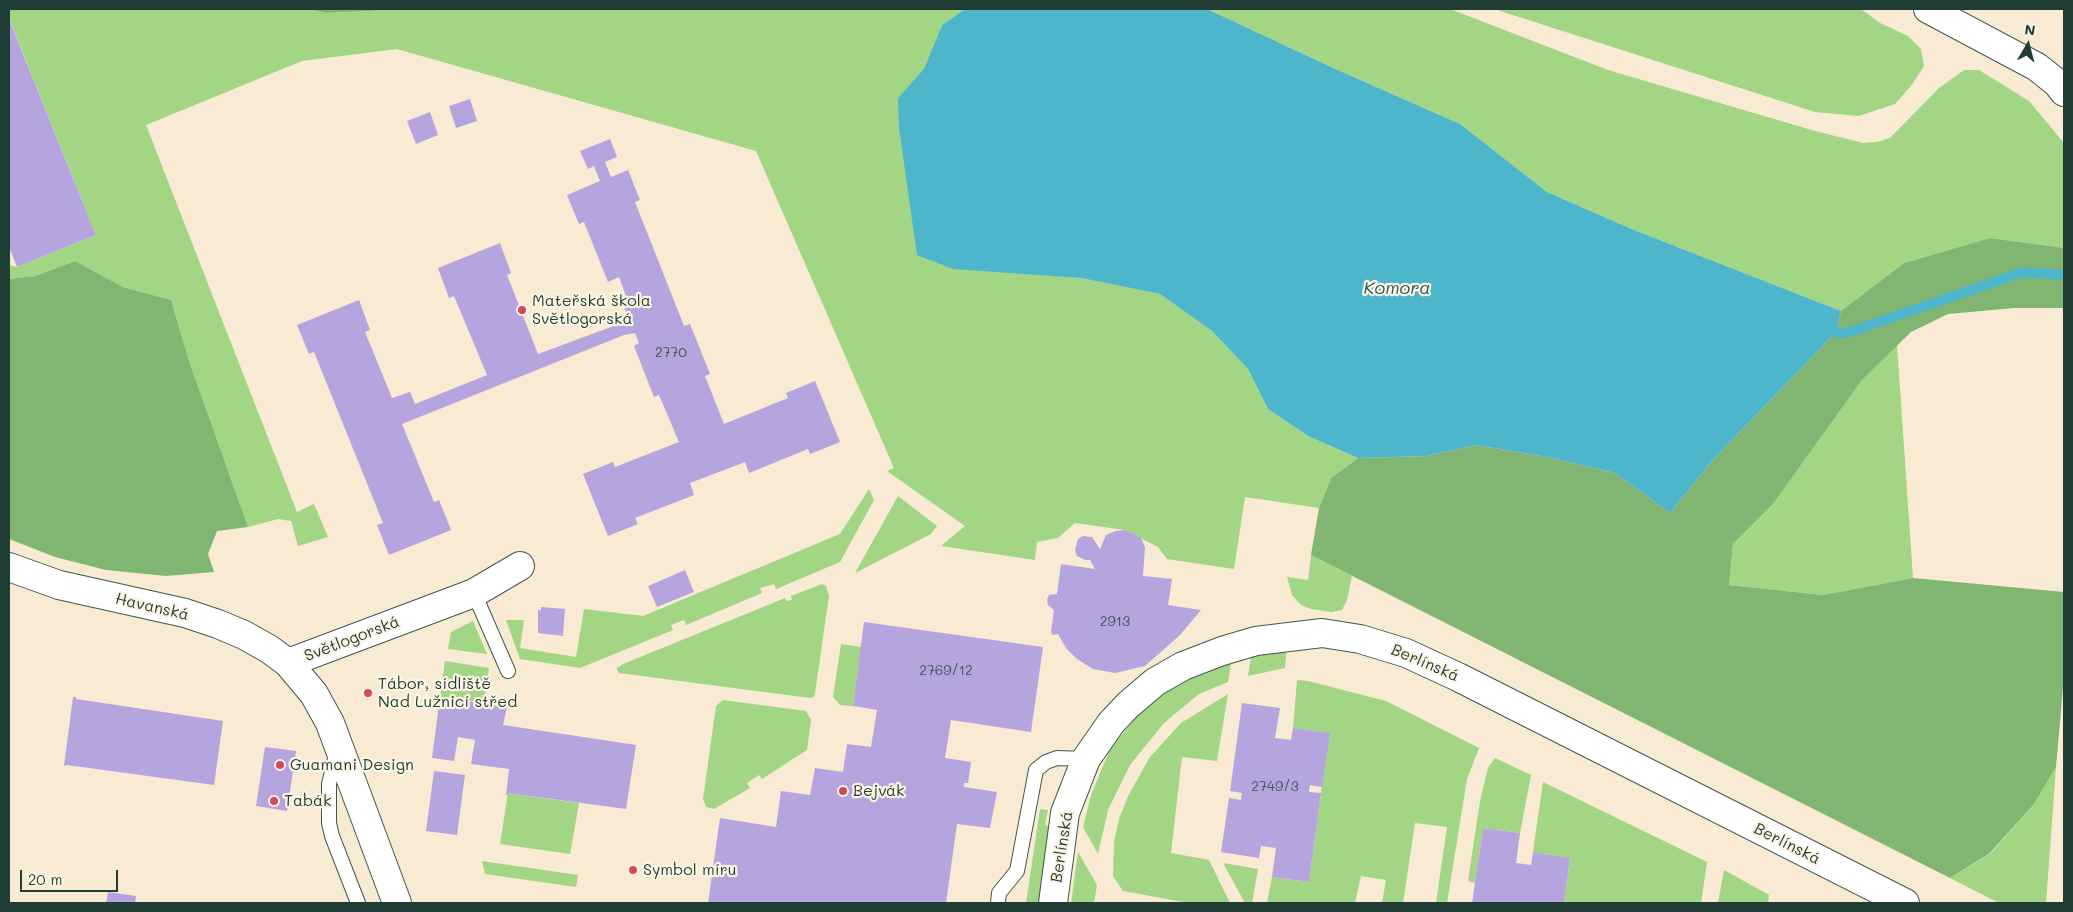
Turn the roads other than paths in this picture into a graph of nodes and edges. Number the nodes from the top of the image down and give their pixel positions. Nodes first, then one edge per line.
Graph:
1 (1928, 9) edge
2 (2064, 92) edge
3 (520, 566) dead end
4 (9, 567) edge
5 (474, 593) junction
6 (288, 663) junction
7 (508, 671) dead end
8 (338, 744) junction
9 (1086, 759) junction
10 (358, 903) edge
11 (397, 903) edge
12 (998, 903) edge
13 (1053, 903) edge
14 (1905, 903) edge

1 - 2 street
3 - 5 street, Světlogorská
4 - 6 street, Havanská
5 - 6 street, Světlogorská
5 - 7 lane
6 - 8 street, Světlogorská
8 - 10 lane
8 - 11 street, Světlogorská
9 - 12 lane
9 - 13 street, Berlínská
9 - 14 street, Berlínská

